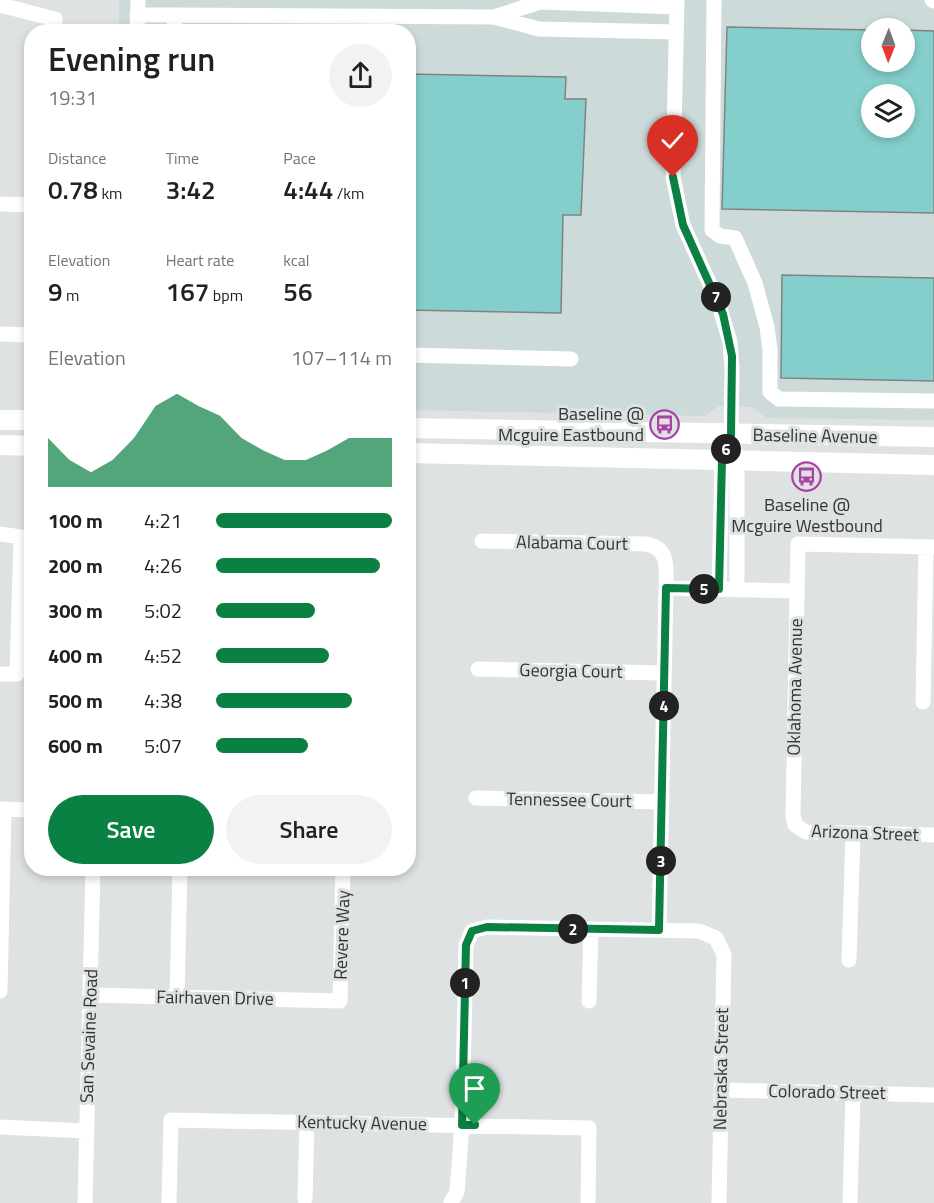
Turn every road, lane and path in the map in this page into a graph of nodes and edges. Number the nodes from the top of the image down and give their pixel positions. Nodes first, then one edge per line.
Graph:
1 (714, 0) edge
2 (677, 3) edge
3 (0, 4) edge
4 (137, 8) edge
5 (175, 15) junction
6 (494, 17) junction
7 (52, 24) edge
8 (137, 24) edge
9 (174, 24) edge
10 (676, 32) junction
11 (0, 204) edge
12 (24, 205) edge
13 (0, 334) edge
14 (24, 335) edge
15 (416, 355) edge
16 (572, 359) dead end
17 (934, 401) edge
18 (0, 420) edge
19 (24, 420) edge
20 (416, 428) edge
21 (731, 435) junction
22 (934, 437) edge
23 (0, 445) edge
24 (24, 446) edge
25 (416, 453) edge
26 (730, 459) junction
27 (934, 465) edge
28 (0, 534) edge
29 (482, 541) dead end
30 (930, 547) edge
31 (24, 577) edge
32 (719, 582) junction
33 (666, 588) junction
34 (736, 590) junction
35 (797, 591) junction
36 (24, 620) edge
37 (478, 669) dead end
38 (664, 673) junction
39 (0, 674) edge
40 (923, 702) dead end
41 (476, 798) dead end
42 (662, 802) junction
43 (2, 809) edge
44 (24, 810) edge
45 (798, 828) joint
46 (853, 834) junction
47 (934, 835) edge
48 (93, 876) edge
49 (180, 876) edge
50 (344, 876) edge
51 (591, 929) junction
52 (659, 930) junction
53 (849, 960) dead end
54 (0, 991) edge
55 (91, 995) junction
56 (177, 997) junction
57 (340, 1001) joint
58 (589, 1001) dead end
59 (721, 1090) junction
60 (853, 1093) junction
61 (934, 1095) edge
62 (307, 1122) junction
63 (462, 1125) junction
64 (0, 1127) edge
65 (87, 1131) junction
66 (305, 1199) dead end
67 (451, 1202) edge
68 (85, 1203) edge
69 (169, 1203) edge
70 (588, 1203) edge
71 (719, 1203) edge
72 (850, 1203) edge

1 - 17 street
2 - 6 street
2 - 10 street
3 - 7 street
4 - 5 street
4 - 8 street
5 - 6 street
5 - 9 street
6 - 10 street
10 - 21 street
11 - 12 street
13 - 14 street
15 - 16 street
18 - 19 main road
20 - 21 main road, Baseline Avenue
21 - 22 main road, Baseline Avenue
21 - 26 street
23 - 24 main road
25 - 26 main road, Baseline Avenue
26 - 27 main road, Baseline Avenue
26 - 32 street
26 - 34 street
28 - 31 street
29 - 33 street, Alabama Court
30 - 35 street, Oklahoma Avenue
30 - 40 street
32 - 33 street
32 - 34 street
33 - 38 street
34 - 35 street
35 - 45 street, Oklahoma Avenue
36 - 39 street
37 - 38 street, Georgia Court
38 - 42 street
41 - 42 street, Tennessee Court
42 - 52 street
43 - 44 street
43 - 54 street
45 - 46 street, Arizona Street
46 - 47 street, Arizona Street
46 - 53 street
48 - 55 street, San Sevaine Road
49 - 56 street
50 - 57 street, Revere Way
51 - 52 street
51 - 58 street
51 - 63 street
52 - 59 street, Nebraska Street
55 - 56 street, Fairhaven Drive
55 - 65 street, San Sevaine Road
56 - 57 street, Fairhaven Drive
59 - 60 street, Colorado Street
59 - 71 street, Nebraska Street
60 - 61 street, Colorado Street
60 - 72 street
62 - 63 street, Kentucky Avenue
62 - 66 street
62 - 69 street, Kentucky Avenue
63 - 67 street
63 - 70 street, Kentucky Avenue
64 - 65 street
65 - 68 street, San Sevaine Road

